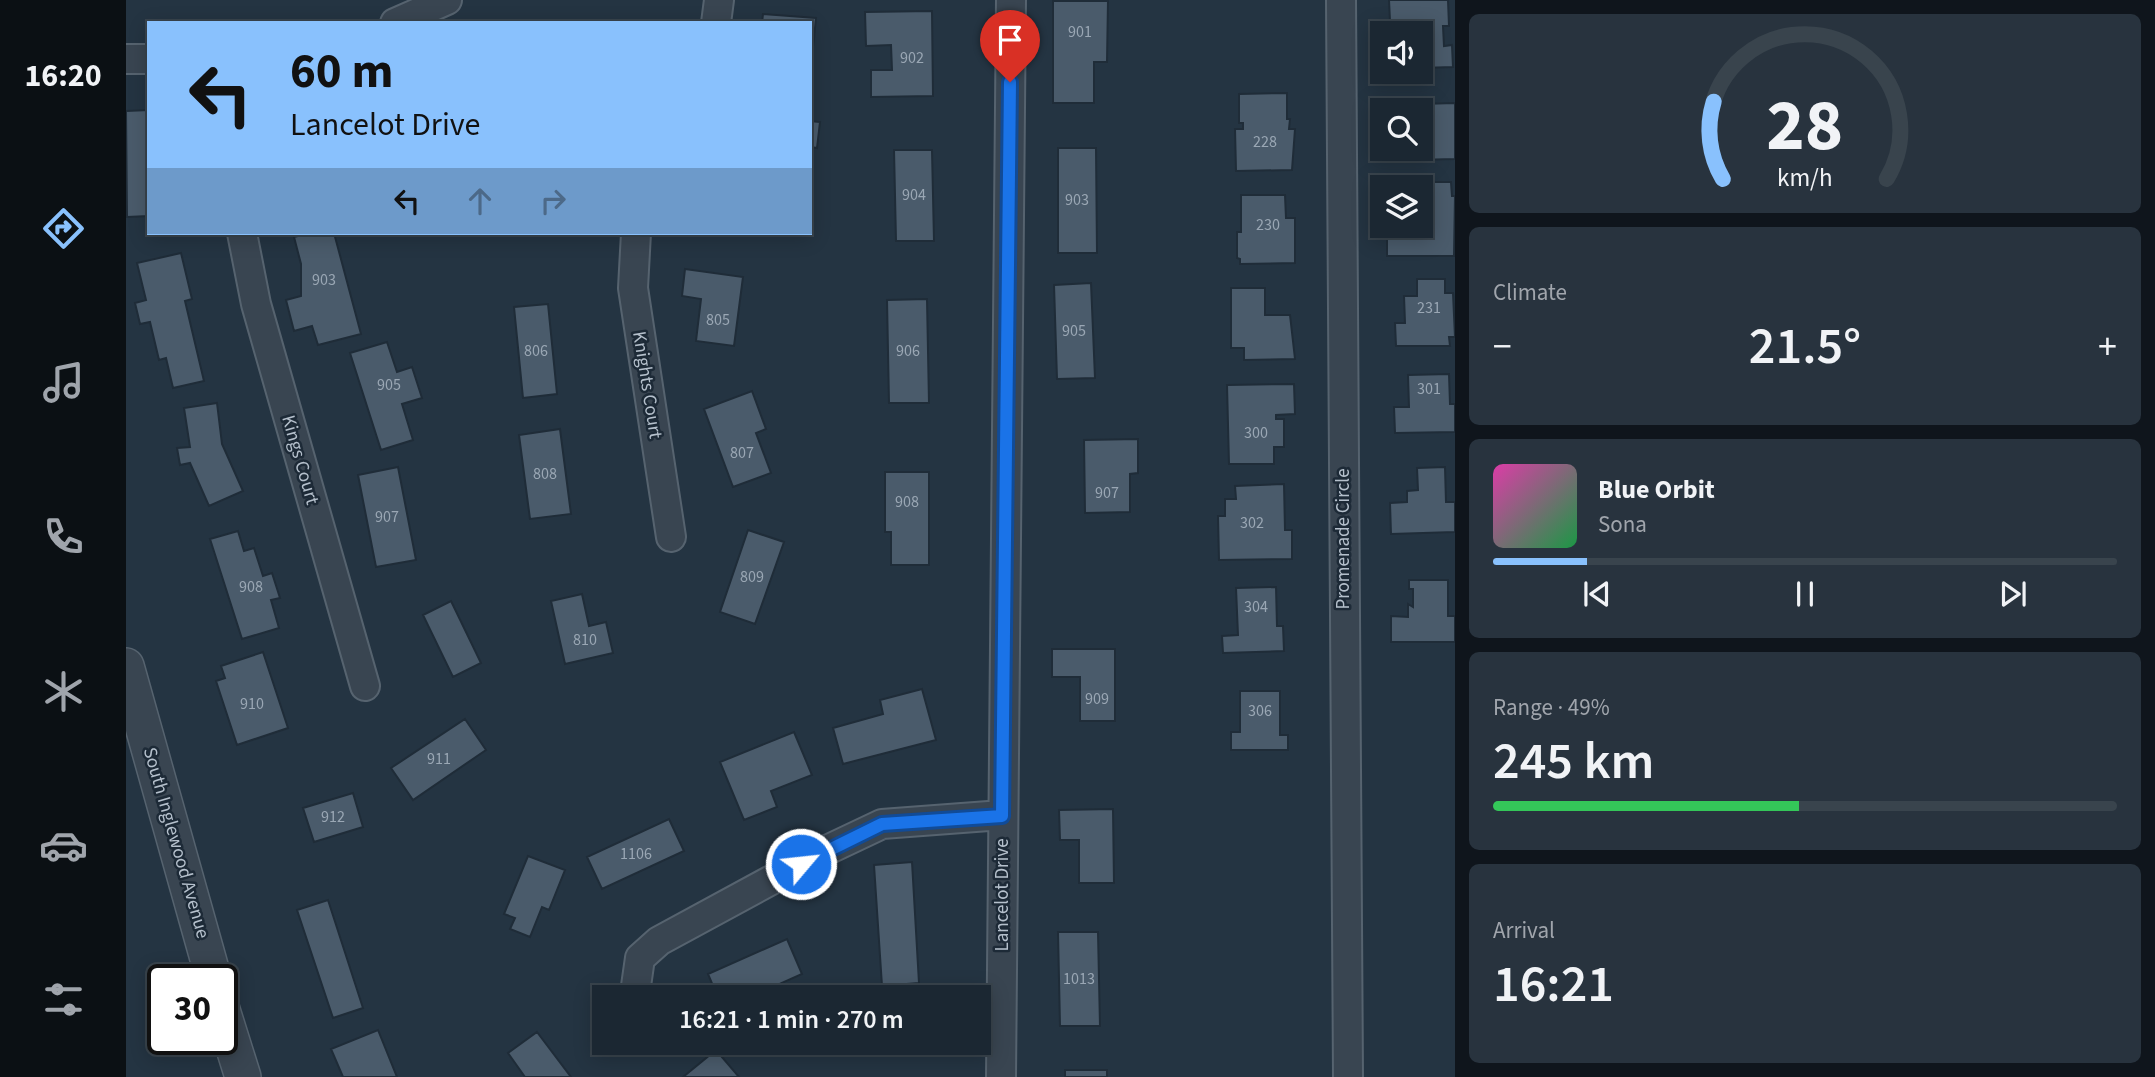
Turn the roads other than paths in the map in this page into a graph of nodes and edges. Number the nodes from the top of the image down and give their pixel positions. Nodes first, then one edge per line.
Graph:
1 (447, 0) edge
2 (719, 0) edge
3 (1010, 0) edge
4 (1341, 0) edge
5 (400, 21) edge
6 (716, 21) edge
7 (126, 59) edge
8 (147, 59) edge
9 (242, 235) edge
10 (636, 235) edge
11 (671, 537) dead end
12 (126, 666) edge
13 (365, 686) dead end
14 (1002, 816) junction
15 (210, 964) edge
16 (636, 985) edge
17 (236, 1055) edge
18 (243, 1077) edge
19 (1001, 1077) edge
20 (1348, 1077) edge

1 - 5 street
2 - 6 street
3 - 14 street, Lancelot Drive
4 - 20 street, Promenade Circle
7 - 8 street
9 - 13 street, Kings Court
10 - 11 street, Knights Court
12 - 15 street, South Inglewood Avenue
14 - 16 street
14 - 19 street, Lancelot Drive
17 - 18 street

